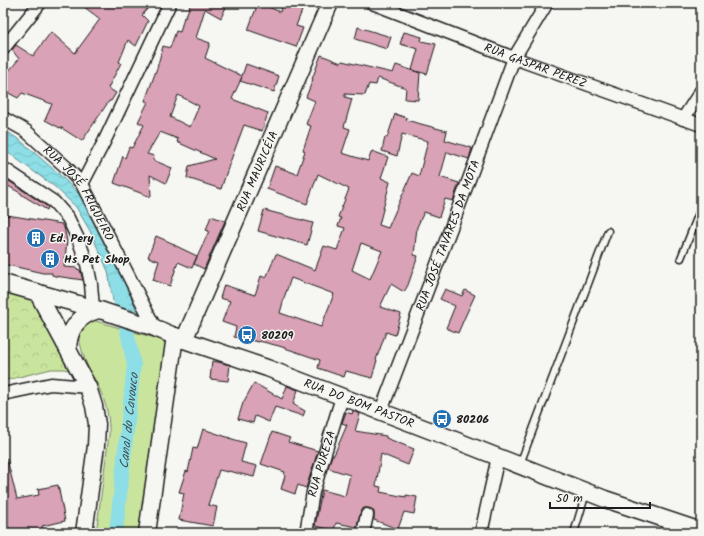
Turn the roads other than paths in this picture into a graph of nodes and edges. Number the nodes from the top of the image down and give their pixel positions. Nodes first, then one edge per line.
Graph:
1 (40, 3) edge
2 (330, 3) edge
3 (372, 3) edge
4 (546, 3) edge
5 (166, 5) edge
6 (3, 49) edge
7 (514, 58) junction
8 (701, 91) edge
9 (3, 118) edge
10 (683, 119) junction
11 (701, 125) edge
12 (3, 168) edge
13 (82, 184) junction
14 (701, 208) edge
15 (608, 231) dead end
16 (681, 258) dead end
17 (3, 284) edge
18 (37, 292) junction
19 (98, 309) junction
20 (151, 327) junction
21 (179, 338) junction
22 (68, 349) junction
23 (88, 388) junction
24 (3, 394) edge
25 (342, 397) junction
26 (381, 411) junction
27 (498, 457) junction
28 (520, 466) junction
29 (587, 492) junction
30 (367, 515) dead end
31 (701, 532) edge
32 (84, 533) edge
33 (147, 533) edge
34 (306, 533) edge
35 (364, 533) edge
36 (481, 533) edge
37 (574, 533) edge

1 - 6 street
2 - 21 street, RUA MAURICÉIA
3 - 7 street, RUA GASPAR PEREZ
4 - 7 street, RUA JOSÉ TAVARES DA MOTA
5 - 13 street
7 - 10 street, RUA GASPAR PEREZ
7 - 26 street, RUA JOSÉ TAVARES DA MOTA
8 - 10 street
9 - 13 street, RUA JOSÉ FRIGUEIRO
10 - 11 street, RUA GASPAR PEREZ
12 - 19 street
13 - 20 street, RUA JOSÉ FRIGUEIRO
14 - 16 lane
15 - 28 lane
17 - 18 street, RUA DO BOM PASTOR
18 - 19 street, RUA DO BOM PASTOR
18 - 22 street
19 - 20 street, RUA DO BOM PASTOR
19 - 22 street
20 - 21 street, RUA DO BOM PASTOR
21 - 25 street, RUA DO BOM PASTOR
21 - 33 street, RUA MAURICÉIA
22 - 23 street
23 - 24 street
23 - 32 street
25 - 26 street, RUA DO BOM PASTOR
25 - 34 street, RUA PUREZA
26 - 27 street, RUA DO BOM PASTOR
27 - 28 street, RUA DO BOM PASTOR
27 - 36 street
28 - 29 street, RUA DO BOM PASTOR
29 - 31 street, RUA DO BOM PASTOR
29 - 37 lane
30 - 35 street

